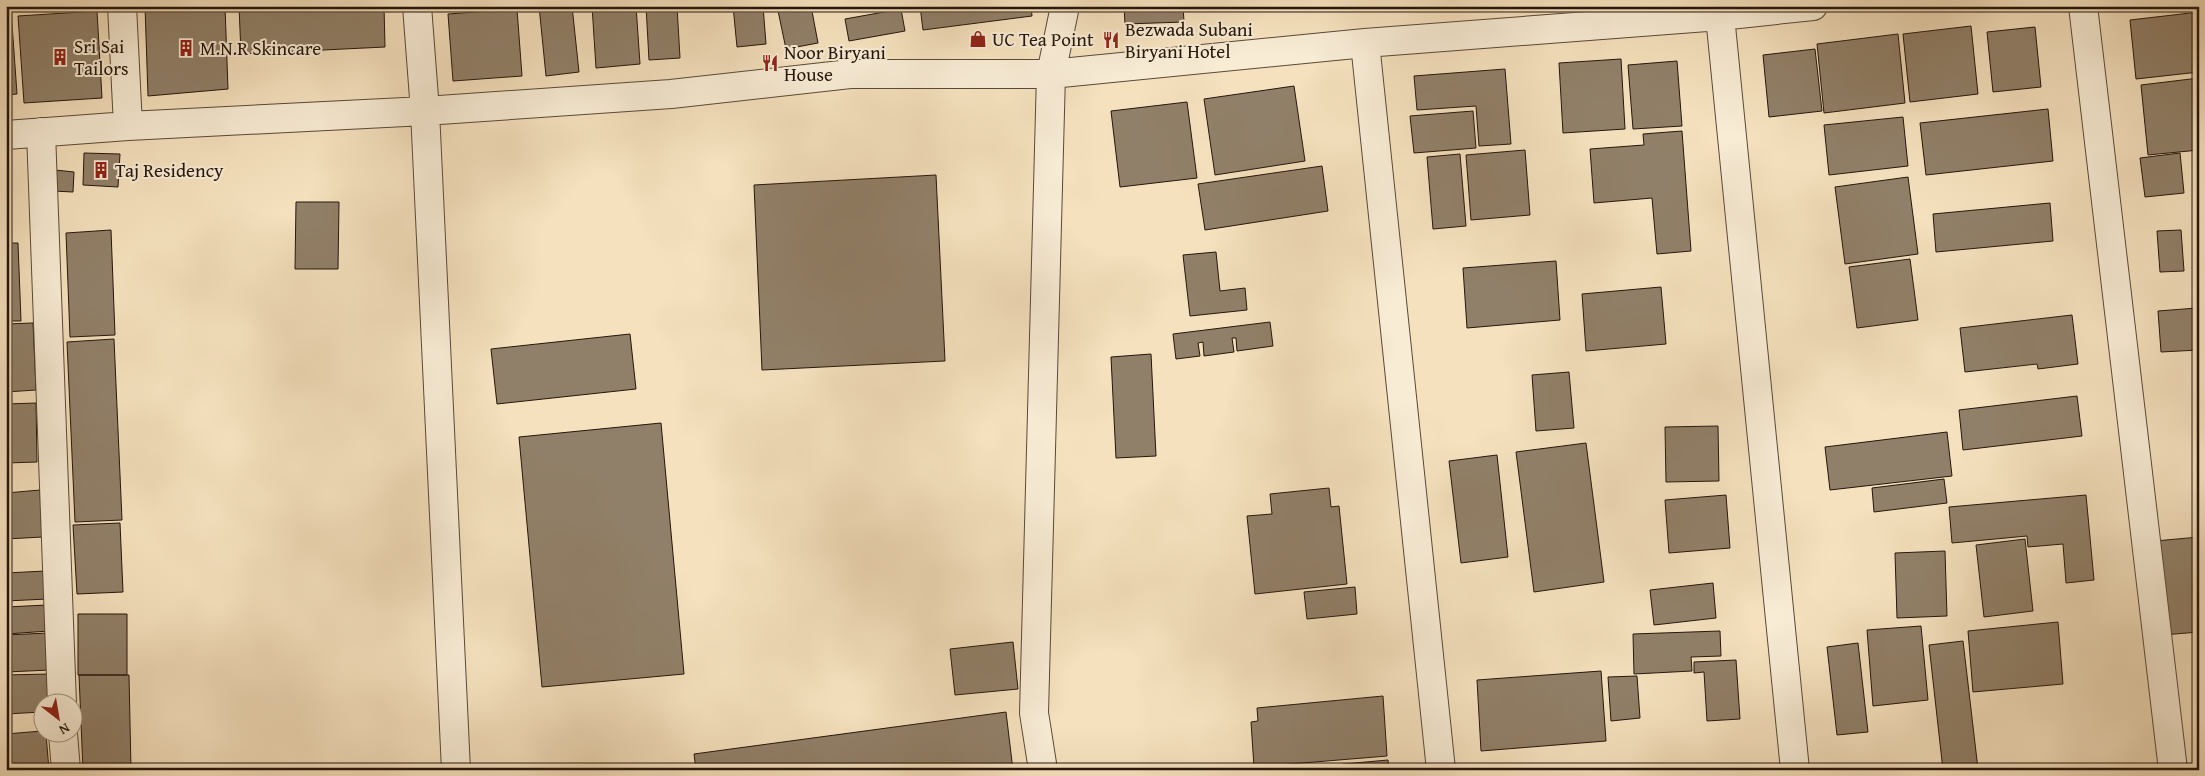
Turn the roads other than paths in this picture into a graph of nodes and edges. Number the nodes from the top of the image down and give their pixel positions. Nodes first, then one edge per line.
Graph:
1 (122, 6) edge
2 (417, 6) edge
3 (1065, 6) edge
4 (1813, 6) edge
5 (2083, 6) edge
6 (1720, 16) junction
7 (1365, 43) junction
8 (1051, 74) junction
9 (425, 111) junction
10 (128, 126) junction
11 (41, 132) junction
12 (6, 135) edge
13 (62, 694) edge
14 (65, 744) edge
15 (66, 770) edge
16 (456, 770) edge
17 (1043, 770) edge
18 (1441, 770) edge
19 (1795, 770) edge
20 (2173, 770) edge

1 - 10 street
2 - 9 street
3 - 8 street
4 - 6 street
5 - 20 street
6 - 7 street
6 - 19 street
7 - 8 street
7 - 18 street
8 - 9 street
8 - 17 street
9 - 10 street
9 - 16 street
10 - 11 street
11 - 12 street
11 - 13 street
14 - 15 street

